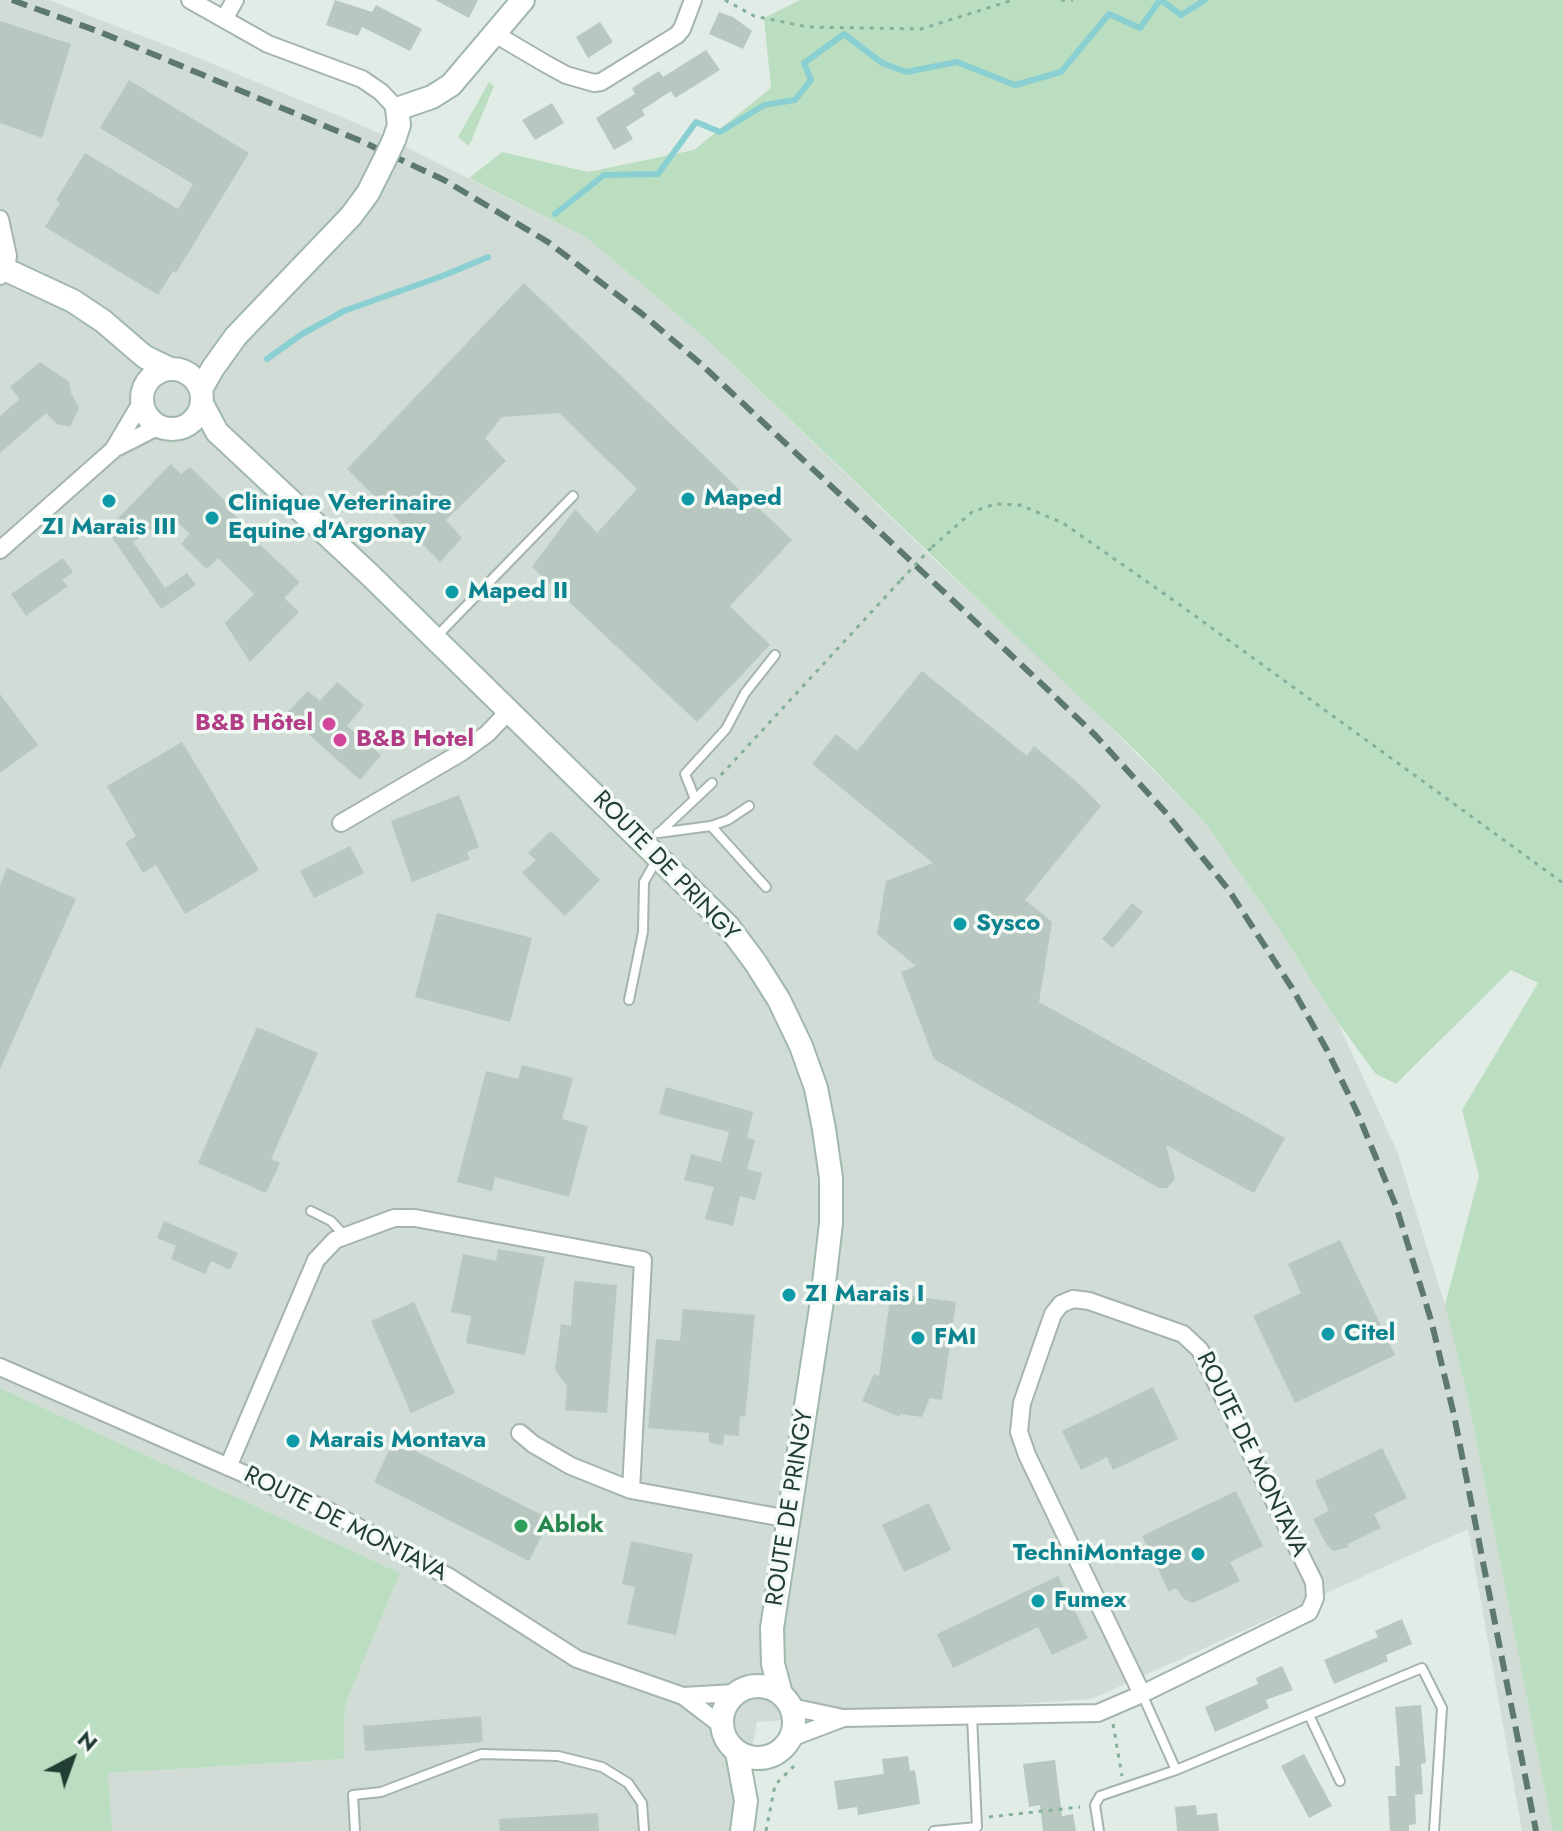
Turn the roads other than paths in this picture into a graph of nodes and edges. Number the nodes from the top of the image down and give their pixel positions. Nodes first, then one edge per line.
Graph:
1 (190, 0) edge
2 (235, 0) edge
3 (523, 0) edge
4 (693, 0) edge
5 (224, 19) junction
6 (495, 34) junction
7 (397, 109) junction
8 (0, 219) edge
9 (2, 274) edge
10 (236, 336) junction
11 (175, 369) junction
12 (143, 394) junction
13 (202, 397) junction
14 (159, 426) junction
15 (183, 427) junction
16 (217, 432) junction
17 (113, 450) junction
18 (573, 496) dead end
19 (0, 550) edge
20 (435, 638) junction
21 (775, 655) dead end
22 (509, 711) junction
23 (712, 783) road end
24 (695, 799) junction
25 (749, 806) dead end
26 (341, 823) dead end
27 (711, 826) junction
28 (655, 845) junction
29 (766, 887) dead end
30 (629, 1000) dead end
31 (311, 1211) dead end
32 (345, 1237) junction
33 (0, 1367) edge
34 (520, 1433) dead end
35 (228, 1467) junction
36 (631, 1490) junction
37 (789, 1519) junction
38 (772, 1628) junction
39 (743, 1690) junction
40 (1142, 1694) junction
41 (683, 1696) junction
42 (786, 1700) junction
43 (1309, 1715) junction
44 (972, 1716) junction
45 (843, 1718) junction
46 (721, 1725) junction
47 (791, 1738) junction
48 (737, 1752) junction
49 (766, 1758) junction
50 (1176, 1770) junction
51 (1340, 1781) dead end
52 (746, 1801) junction
53 (355, 1831) edge
54 (644, 1831) edge
55 (742, 1831) edge
56 (934, 1831) edge
57 (1099, 1831) edge
58 (1434, 1831) edge

1 - 5 street
2 - 5 street
3 - 6 street
4 - 6 street
5 - 7 street
6 - 7 street
7 - 10 street, bridge
8 - 9 street
9 - 11 street
9 - 12 street
10 - 11 street
10 - 13 street
11 - 12 street
11 - 13 street
12 - 14 street
12 - 17 street
13 - 15 street
13 - 16 street, ROUTE DE PRINGY
14 - 15 street
14 - 17 street
15 - 16 street
16 - 20 street, ROUTE DE PRINGY
17 - 19 street
18 - 20 lane
20 - 22 street, ROUTE DE PRINGY
21 - 24 lane
22 - 26 street
22 - 28 street, ROUTE DE PRINGY
23 - 24 lane
24 - 28 lane
25 - 27 lane
27 - 28 lane
27 - 29 lane
28 - 30 lane
28 - 37 street, ROUTE DE PRINGY
31 - 32 lane
32 - 35 street
32 - 36 street
33 - 35 street, ROUTE DE MONTAVA
34 - 36 street
35 - 41 street, ROUTE DE MONTAVA
36 - 37 street
37 - 38 street, ROUTE DE PRINGY
38 - 39 street, ROUTE DE PRINGY
38 - 42 street, ROUTE DE PRINGY
39 - 41 street, ROUTE DE MONTAVA
39 - 42 street
39 - 46 street
40 - 40 street, ROUTE DE MONTAVA
40 - 44 street, ROUTE DE MONTAVA
40 - 50 lane
41 - 46 street, ROUTE DE MONTAVA
42 - 45 street, ROUTE DE MONTAVA
42 - 47 street
43 - 50 lane
43 - 51 lane
43 - 58 lane
44 - 45 street, ROUTE DE MONTAVA
44 - 56 lane
45 - 47 street, ROUTE DE MONTAVA
46 - 48 street
47 - 49 street
48 - 49 street
48 - 52 street
49 - 52 street
50 - 57 lane
52 - 55 street
53 - 54 lane

